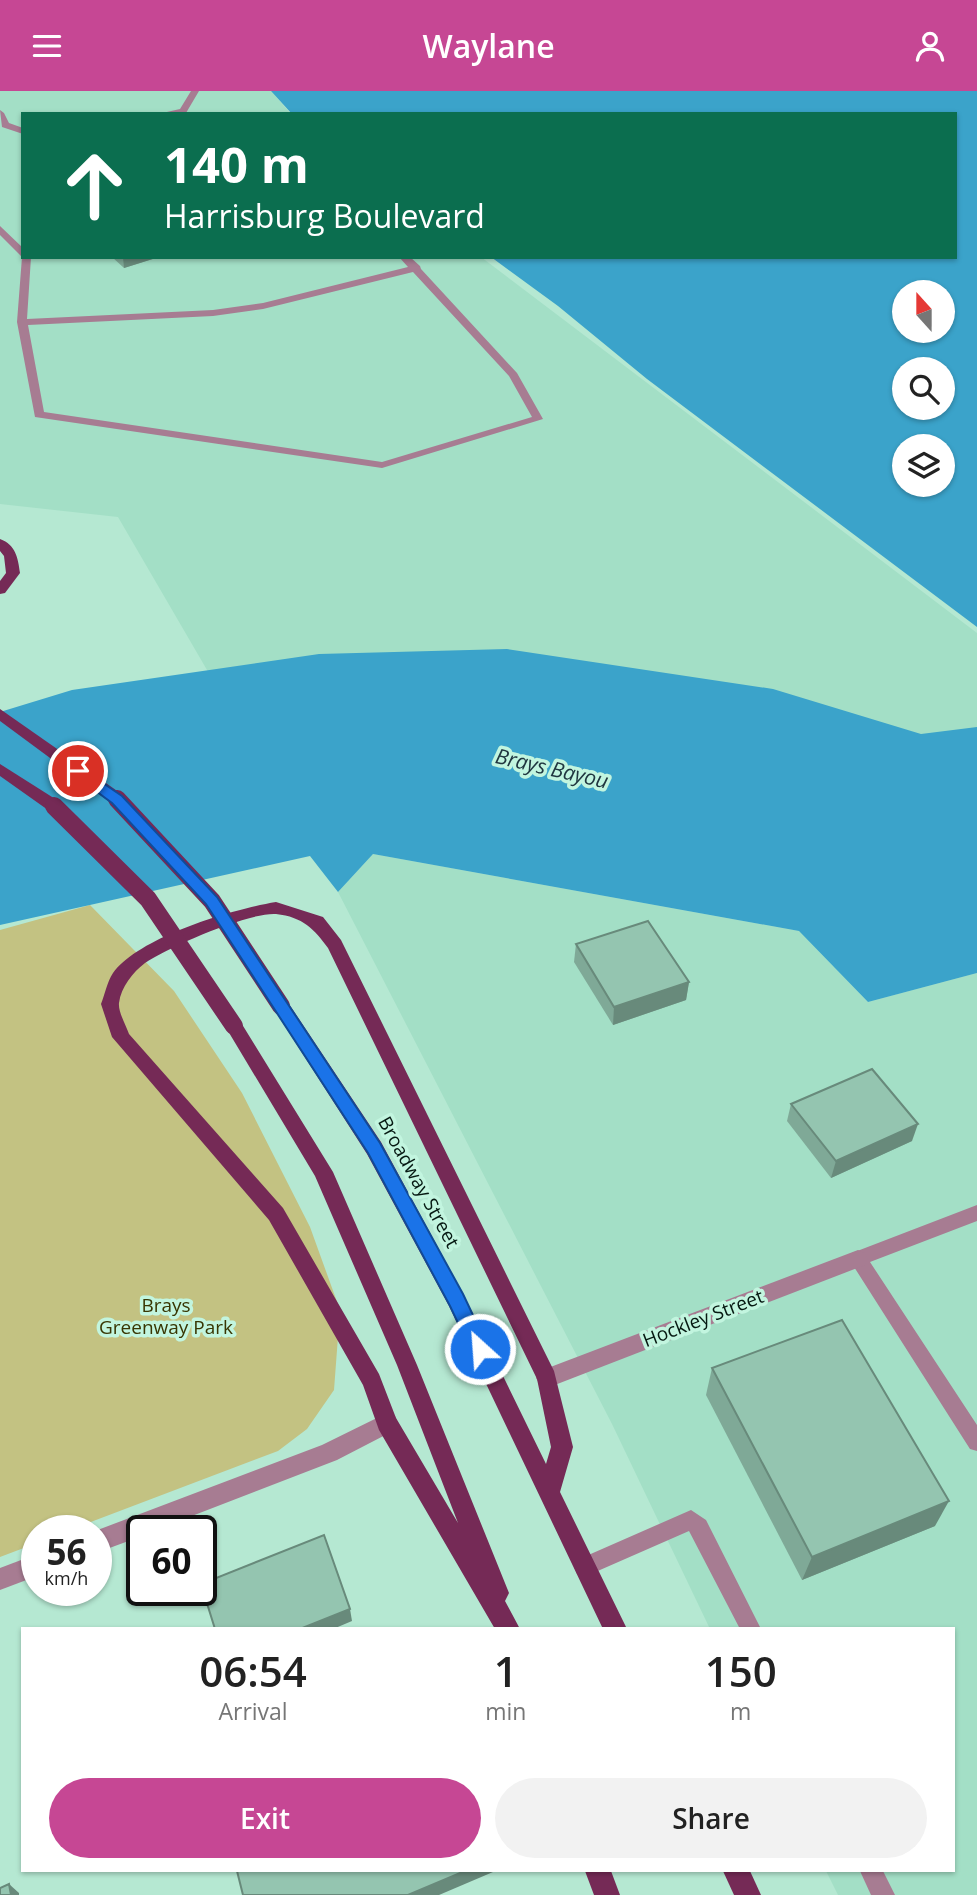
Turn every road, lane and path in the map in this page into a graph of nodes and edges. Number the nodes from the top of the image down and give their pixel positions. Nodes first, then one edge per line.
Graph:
1 (195, 91) edge
2 (183, 111) junction
3 (176, 112) edge
4 (188, 112) edge
5 (0, 114) edge
6 (21, 130) edge
7 (0, 229) edge
8 (21, 253) edge
9 (24, 259) edge
10 (406, 259) edge
11 (417, 268) junction
12 (22, 322) junction
13 (0, 543) edge
14 (0, 590) edge
15 (0, 713) edge
16 (0, 769) edge
17 (977, 1213) edge
18 (859, 1259) junction
19 (547, 1378) junction
20 (387, 1423) junction
21 (977, 1442) edge
22 (549, 1494) junction
23 (112, 1536) edge
24 (584, 1567) junction
25 (21, 1571) edge
26 (0, 1579) edge
27 (509, 1627) edge
28 (509, 1627) edge
29 (614, 1627) edge
30 (750, 1627) edge
31 (598, 1872) edge
32 (736, 1872) edge
33 (872, 1872) edge
34 (607, 1895) edge
35 (748, 1895) edge
36 (883, 1895) edge

1 - 2 lane
2 - 3 lane
2 - 4 lane
5 - 6 lane
7 - 8 lane
9 - 12 lane
10 - 11 lane
11 - 12 lane
11 - 12 lane
13 - 14 main road
15 - 22 main road, Broadway Street, bridge
16 - 27 main road, bridge
17 - 18 lane
18 - 19 street, Hockley Street
18 - 21 lane
19 - 20 main road
19 - 22 main road
20 - 23 street
20 - 28 main road
22 - 24 main road, Broadway Street
24 - 29 main road, Broadway Street
24 - 30 lane
25 - 26 street
31 - 34 main road
32 - 35 main road
33 - 36 lane

